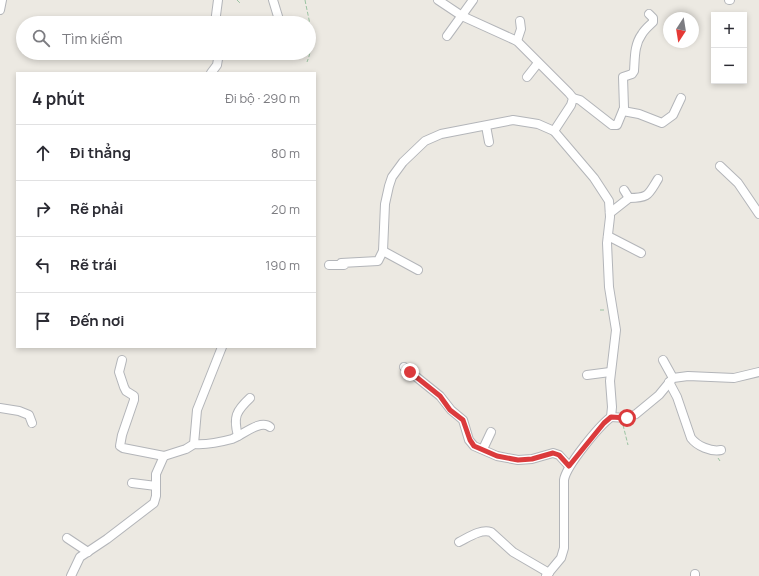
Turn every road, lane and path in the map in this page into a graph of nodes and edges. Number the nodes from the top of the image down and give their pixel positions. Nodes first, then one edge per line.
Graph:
1 (2, 0) edge
2 (218, 0) edge
3 (237, 0) edge
4 (273, 0) edge
5 (305, 0) edge
6 (438, 0) edge
7 (473, 0) edge
8 (240, 3) dead end
9 (0, 10) edge
10 (649, 14) dead end
11 (215, 16) edge
12 (278, 16) edge
13 (308, 16) edge
14 (462, 16) junction
15 (520, 21) dead end
16 (448, 36) dead end
17 (517, 42) junction
18 (218, 60) edge
19 (538, 64) junction
20 (211, 72) edge
21 (527, 78) dead end
22 (573, 98) junction
23 (681, 98) dead end
24 (623, 111) junction
25 (486, 126) junction
26 (554, 131) junction
27 (489, 142) dead end
28 (720, 166) dead end
29 (658, 179) dead end
30 (624, 190) dead end
31 (629, 198) junction
32 (610, 213) junction
33 (759, 214) edge
34 (608, 236) junction
35 (383, 251) junction
36 (641, 253) dead end
37 (329, 265) dead end
38 (418, 270) dead end
39 (222, 348) edge
40 (122, 360) dead end
41 (664, 360) dead end
42 (404, 367) dead end
43 (610, 372) junction
44 (759, 372) edge
45 (587, 374) dead end
46 (671, 380) junction
47 (250, 398) dead end
48 (0, 408) edge
49 (611, 417) junction
50 (621, 418) junction
51 (32, 423) dead end
52 (270, 427) dead end
53 (491, 432) dead end
54 (238, 436) junction
55 (194, 444) junction
56 (628, 445) dead end
57 (483, 449) junction
58 (721, 450) dead end
59 (164, 456) junction
60 (569, 466) junction
61 (132, 483) dead end
62 (156, 486) junction
63 (67, 538) dead end
64 (459, 542) dead end
65 (88, 552) junction
66 (547, 574) edge
67 (71, 576) edge

1 - 9 street
2 - 11 street
3 - 8 path
4 - 12 street
5 - 13 path
6 - 14 street
7 - 14 street
10 - 24 street
14 - 16 street
14 - 17 street
15 - 17 street
17 - 19 street
18 - 20 street
19 - 21 street
19 - 22 street
22 - 24 street
22 - 26 street
23 - 24 street
25 - 26 street
25 - 27 street
25 - 35 street
26 - 32 street
28 - 33 street
29 - 31 street
30 - 31 street
31 - 32 street
32 - 34 street
34 - 36 street
34 - 43 street
35 - 37 street
35 - 38 street
39 - 55 street
40 - 59 street
41 - 46 street
42 - 57 street
43 - 45 street
43 - 49 street
44 - 46 street
46 - 50 street
46 - 58 street
47 - 54 street
48 - 51 street
49 - 50 street
49 - 60 street
50 - 56 path
52 - 54 street
53 - 57 street
54 - 55 street
55 - 59 street
57 - 60 street
59 - 62 street
60 - 66 street
61 - 62 street
62 - 65 street
63 - 65 street
64 - 66 street
65 - 67 street

